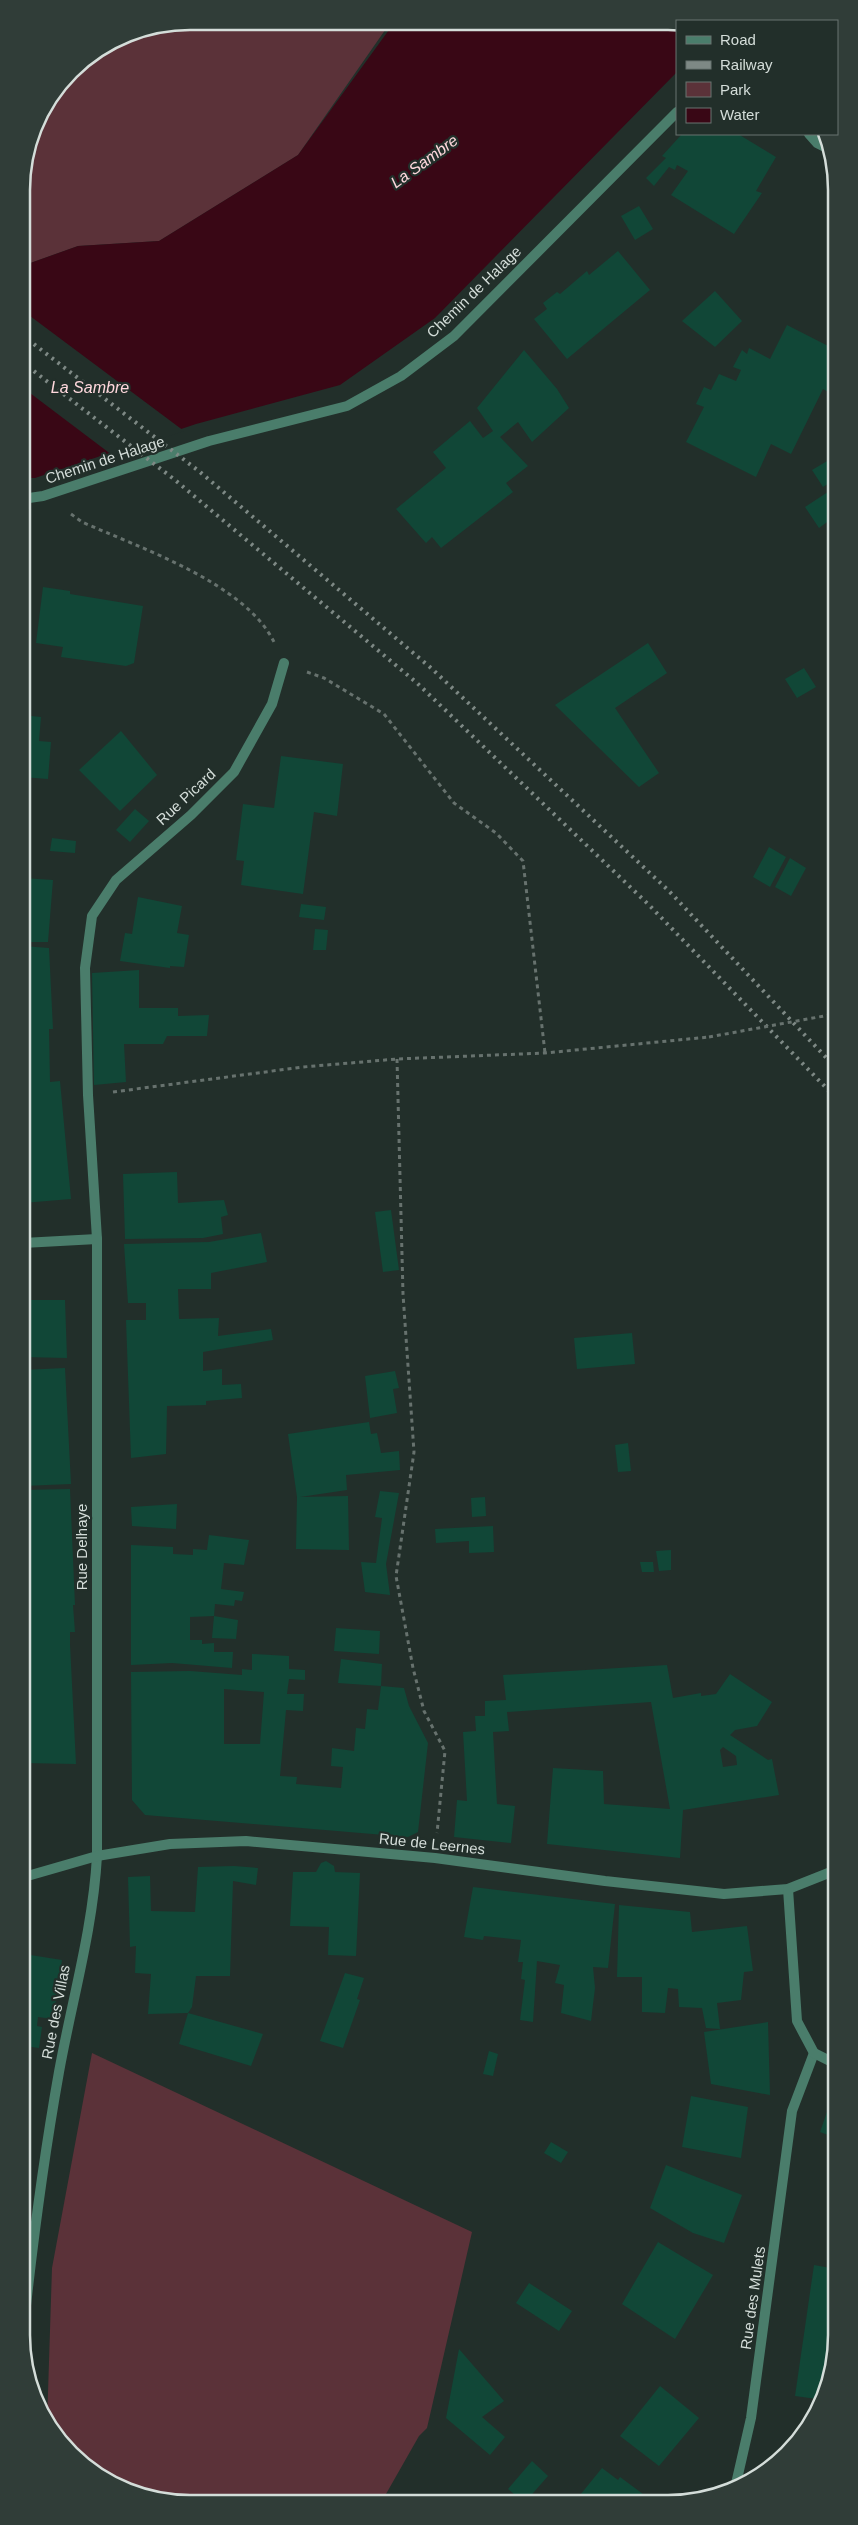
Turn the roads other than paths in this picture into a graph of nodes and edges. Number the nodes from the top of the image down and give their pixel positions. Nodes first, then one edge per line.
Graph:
1 (676, 113) edge
2 (810, 135) edge
3 (822, 145) edge
4 (30, 498) edge
5 (284, 663) road end
6 (97, 1238) junction
7 (30, 1243) edge
8 (97, 1856) junction
9 (828, 1873) edge
10 (30, 1875) edge
11 (788, 1889) junction
12 (814, 2053) junction
13 (828, 2060) edge
14 (30, 2267) edge
15 (737, 2479) edge

1 - 4 street, Chemin de Halage
2 - 3 street
5 - 6 street, Rue Picard
6 - 7 street
6 - 8 street, Rue Delhaye
8 - 10 street, Rue de Leernes
8 - 11 street, Rue de Leernes
8 - 14 street, Rue des Villas
9 - 11 street, Rue de Leernes
11 - 12 street
12 - 13 street
12 - 15 street, Rue des Mulets

